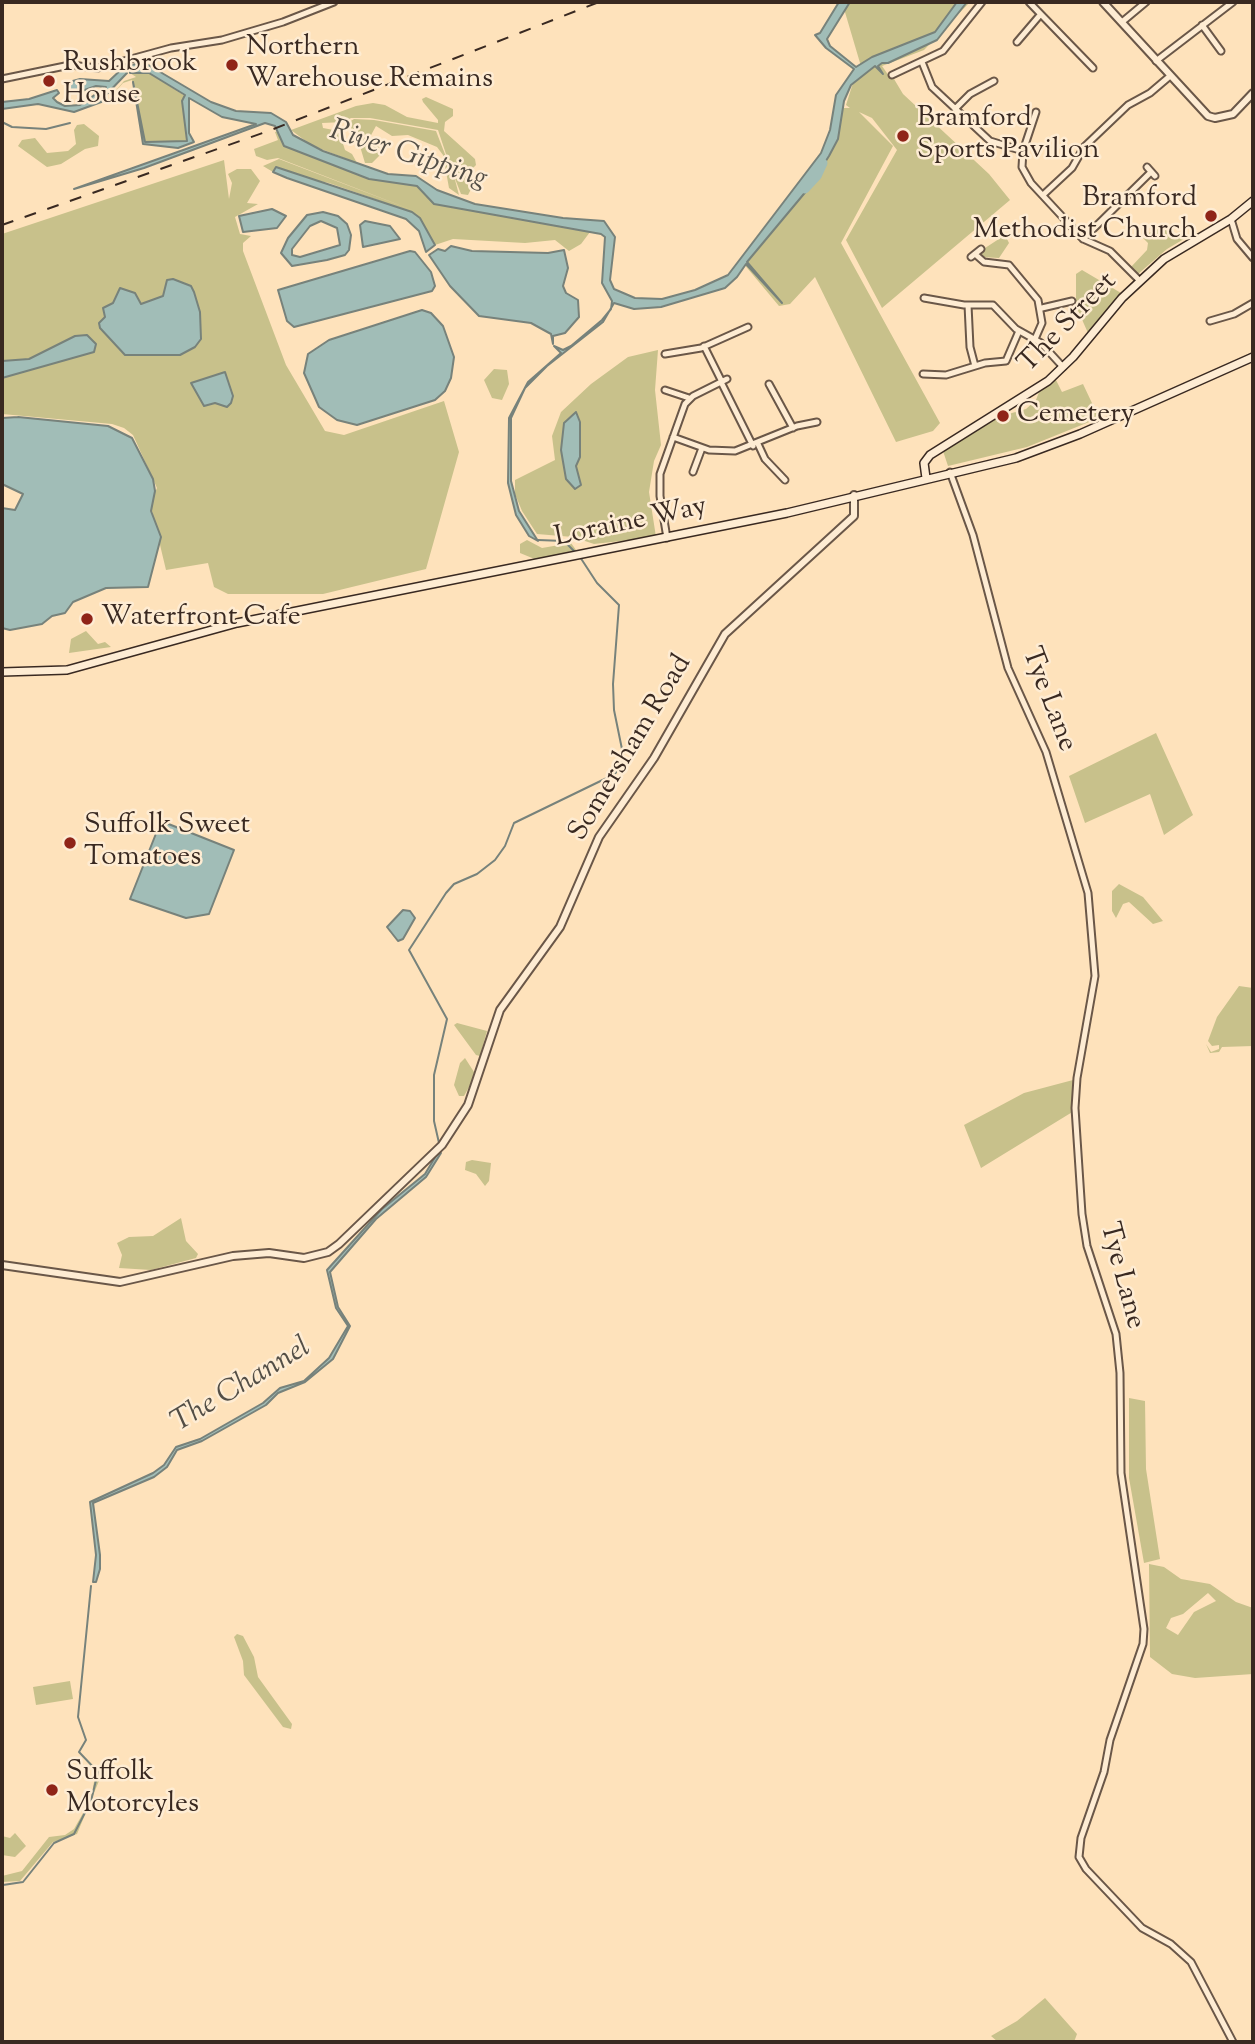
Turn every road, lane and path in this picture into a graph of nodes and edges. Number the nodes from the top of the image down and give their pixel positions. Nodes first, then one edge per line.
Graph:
1 (334, 2) edge
2 (982, 2) edge
3 (1029, 2) edge
4 (1102, 2) edge
5 (1146, 2) edge
6 (1233, 2) edge
7 (1040, 15) junction
8 (1122, 22) junction
9 (1202, 24) junction
10 (1017, 42) dead end
11 (1221, 51) dead end
12 (1156, 61) junction
13 (922, 62) junction
14 (1093, 68) dead end
15 (892, 75) dead end
16 (1170, 76) junction
17 (2, 79) edge
18 (994, 81) dead end
19 (1253, 93) edge
20 (955, 108) junction
21 (1036, 112) dead end
22 (1023, 151) junction
23 (1151, 172) dead end
24 (1043, 195) junction
25 (1253, 201) edge
26 (1231, 219) junction
27 (1083, 239) junction
28 (981, 249) dead end
29 (1253, 258) edge
30 (1140, 281) junction
31 (924, 298) dead end
32 (1072, 301) dead end
33 (1253, 303) edge
34 (968, 306) junction
35 (1042, 308) junction
36 (1210, 321) dead end
37 (748, 327) dead end
38 (1019, 331) junction
39 (1035, 339) junction
40 (704, 346) junction
41 (683, 353) junction
42 (665, 354) dead end
43 (1253, 357) edge
44 (685, 361) dead end
45 (975, 366) junction
46 (1063, 368) junction
47 (923, 374) dead end
48 (723, 381) junction
49 (769, 384) dead end
50 (665, 390) dead end
51 (689, 398) junction
52 (817, 422) dead end
53 (793, 428) junction
54 (673, 437) junction
55 (756, 445) junction
56 (702, 448) junction
57 (693, 472) dead end
58 (950, 472) junction
59 (926, 478) junction
60 (785, 480) dead end
61 (854, 495) junction
62 (667, 538) junction
63 (2, 672) edge
64 (2, 1265) edge
65 (1233, 2042) edge

1 - 17 street
2 - 13 street
3 - 7 street
4 - 8 street
5 - 8 street
6 - 9 street
7 - 10 street
7 - 14 street
8 - 12 street
9 - 11 street
9 - 12 street
12 - 16 street
13 - 15 street
13 - 20 street
16 - 19 street
16 - 24 street
18 - 20 street
20 - 22 street
21 - 22 street
22 - 24 street
23 - 27 street
24 - 27 street
25 - 26 main road, The Street
26 - 29 street
26 - 30 main road, The Street
27 - 30 street
28 - 35 street
30 - 46 main road, The Street
31 - 34 street
32 - 35 street
33 - 36 street
34 - 38 street
34 - 45 street
35 - 39 street
37 - 40 street
38 - 39 street
38 - 45 street
39 - 46 street
40 - 41 street
40 - 48 street
41 - 42 street
41 - 44 street
43 - 58 main road, Loraine Way
45 - 47 street
46 - 59 main road, The Street
48 - 51 street
48 - 55 street
49 - 53 street
50 - 51 street
51 - 54 street
52 - 53 street
53 - 55 street
54 - 56 street
54 - 62 street
55 - 56 street
55 - 60 street
56 - 57 street
58 - 59 main road, Loraine Way
58 - 65 street, Tye Lane
59 - 61 main road, Loraine Way
61 - 62 main road, Loraine Way
61 - 64 street, Somersham Road
62 - 63 main road, Loraine Way

